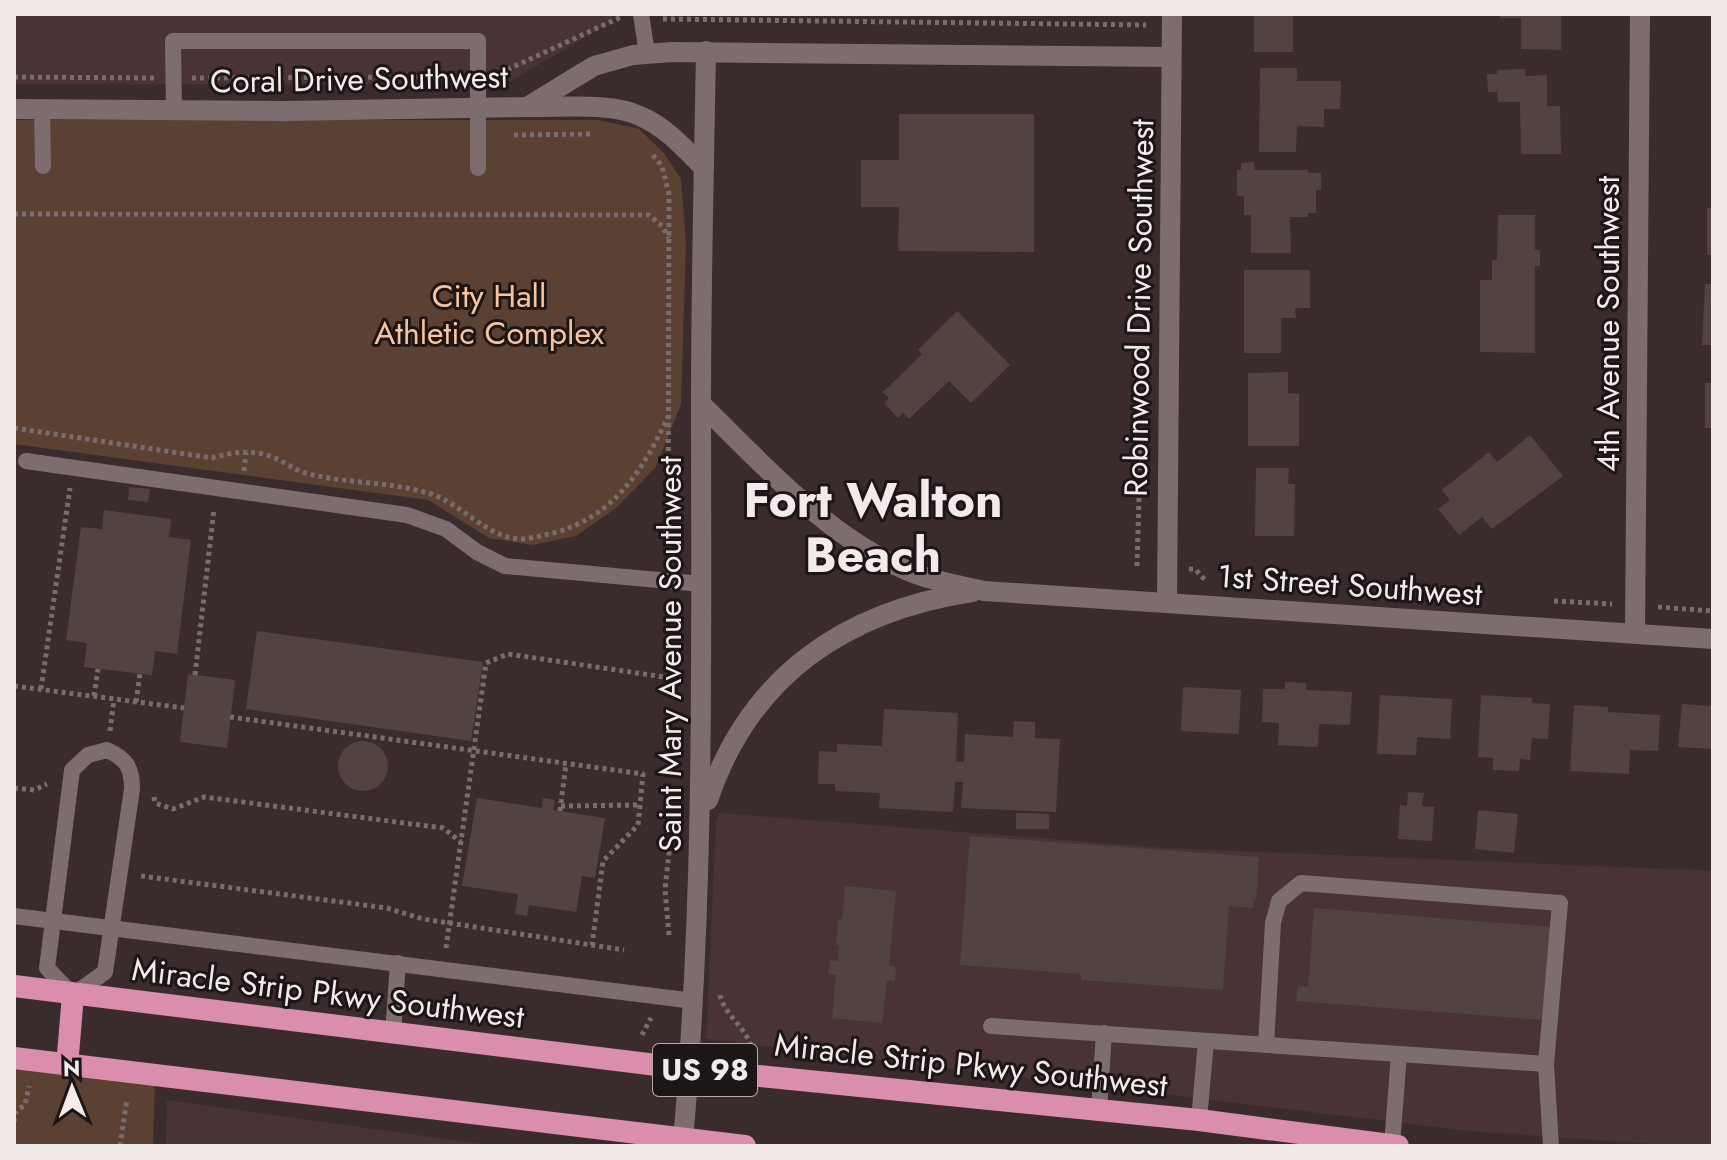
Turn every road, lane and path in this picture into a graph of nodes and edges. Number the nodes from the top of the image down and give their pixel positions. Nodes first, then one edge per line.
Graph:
1 (641, 14) edge
2 (1172, 14) edge
3 (1640, 14) edge
4 (706, 51) junction
5 (647, 54) junction
6 (1171, 57) junction
7 (527, 107) junction
8 (478, 108) junction
9 (14, 109) edge
10 (42, 109) junction
11 (174, 111) junction
12 (596, 134) dead end
13 (478, 135) junction
14 (646, 148) dead end
15 (43, 166) dead end
16 (478, 168) dead end
17 (704, 168) junction
18 (14, 214) edge
19 (669, 238) junction
20 (701, 404) junction
21 (669, 414) junction
22 (14, 428) edge
23 (26, 461) dead end
24 (73, 468) junction
25 (217, 488) junction
26 (667, 581) junction
27 (702, 584) junction
28 (984, 591) junction
29 (1167, 602) junction
30 (1635, 633) junction
31 (1713, 639) edge
32 (98, 669) dead end
33 (140, 674) dead end
34 (195, 675) dead end
35 (671, 678) junction
36 (14, 686) edge
37 (41, 689) junction
38 (94, 696) junction
39 (114, 699) junction
40 (136, 702) junction
41 (677, 706) dead end
42 (184, 708) dead end
43 (230, 717) dead end
44 (97, 731) dead end
45 (110, 732) junction
46 (123, 733) dead end
47 (474, 752) junction
48 (566, 764) junction
49 (56, 773) dead end
50 (14, 788) edge
51 (153, 794) dead end
52 (640, 805) junction
53 (673, 815) dead end
54 (701, 819) junction
55 (461, 842) junction
56 (120, 873) junction
57 (14, 916) edge
58 (53, 921) junction
59 (449, 923) junction
60 (112, 928) junction
61 (592, 945) junction
62 (669, 946) dead end
63 (624, 950) dead end
64 (398, 963) junction
65 (444, 969) junction
66 (719, 985) dead end
67 (14, 986) edge
68 (73, 995) junction
69 (662, 997) junction
70 (694, 1001) junction
71 (991, 1026) dead end
72 (393, 1033) junction
73 (1104, 1033) junction
74 (642, 1035) dead end
75 (1206, 1041) junction
76 (1266, 1045) junction
77 (751, 1047) dead end
78 (1399, 1054) junction
79 (14, 1058) edge
80 (1546, 1064) junction
81 (67, 1066) junction
82 (689, 1069) junction
83 (29, 1086) dead end
84 (127, 1099) dead end
85 (1099, 1110) junction
86 (1199, 1120) junction
87 (14, 1122) edge
88 (683, 1140) junction
89 (120, 1146) edge
90 (745, 1146) edge
91 (1395, 1146) edge
92 (1551, 1146) edge

1 - 5 lane
2 - 6 street, Robinwood Drive Southwest
3 - 30 street, 4th Avenue Southwest
4 - 5 street, Coral Drive Southwest
4 - 6 street, Coral Drive Southwest
4 - 17 street, Saint Mary Avenue Southwest
5 - 7 street, Coral Drive Southwest
6 - 29 street, Robinwood Drive Southwest
7 - 8 street, Coral Drive Southwest
7 - 17 street
8 - 11 street, Coral Drive Southwest
8 - 11 lane
8 - 13 lane
9 - 10 street, Coral Drive Southwest
10 - 11 street, Coral Drive Southwest
10 - 15 lane
12 - 13 path
13 - 16 lane
14 - 19 path
17 - 20 street, Saint Mary Avenue Southwest
18 - 19 path
19 - 21 path
20 - 27 street, Saint Mary Avenue Southwest
20 - 28 street, 1st Street Southwest
21 - 22 path
21 - 26 path
23 - 24 lane
24 - 25 lane
24 - 37 path
25 - 26 lane
25 - 34 path
26 - 27 lane
26 - 35 path
27 - 54 street, Saint Mary Avenue Southwest
28 - 29 street, 1st Street Southwest
28 - 54 street, 1st Street Southwest
29 - 30 street, 1st Street Southwest
30 - 31 street, 1st Street Southwest
32 - 38 path
33 - 40 path
35 - 41 path
35 - 47 path
36 - 37 path
37 - 38 path
38 - 39 path
39 - 40 path
39 - 45 path
40 - 42 path
43 - 47 path
44 - 45 path
45 - 46 path
47 - 48 path
47 - 55 path
48 - 52 path
48 - 52 path
49 - 50 path
51 - 55 path
52 - 61 path
53 - 62 path
54 - 70 street, Saint Mary Avenue Southwest
55 - 59 path
56 - 58 lane
56 - 59 path
56 - 60 lane
57 - 58 lane
58 - 60 lane
58 - 68 lane
59 - 61 path
59 - 65 path
60 - 64 lane
60 - 68 lane
61 - 63 path
64 - 65 lane
64 - 72 lane
65 - 69 lane
66 - 77 path
67 - 68 highway, Miracle Strip Pkwy Southwest / US 98
68 - 72 highway, Miracle Strip Pkwy Southwest / US 98
68 - 81 highway
69 - 70 lane
69 - 74 path
70 - 82 street, Saint Mary Avenue Southwest
71 - 73 lane
72 - 82 highway, Miracle Strip Pkwy Southwest / US 98
73 - 75 lane
73 - 85 lane
75 - 76 lane
75 - 86 lane
76 - 78 lane
76 - 80 lane
78 - 80 lane
78 - 91 lane
79 - 81 highway, US 98
80 - 92 lane
81 - 88 highway, US 98
82 - 85 highway, Miracle Strip Pkwy Southwest / US 98
82 - 88 street, Saint Mary Avenue Southwest
83 - 87 path
84 - 89 path
85 - 86 highway, Miracle Strip Pkwy Southwest / US 98
86 - 91 highway, Miracle Strip Pkwy Southwest / US 98
88 - 90 highway, US 98

